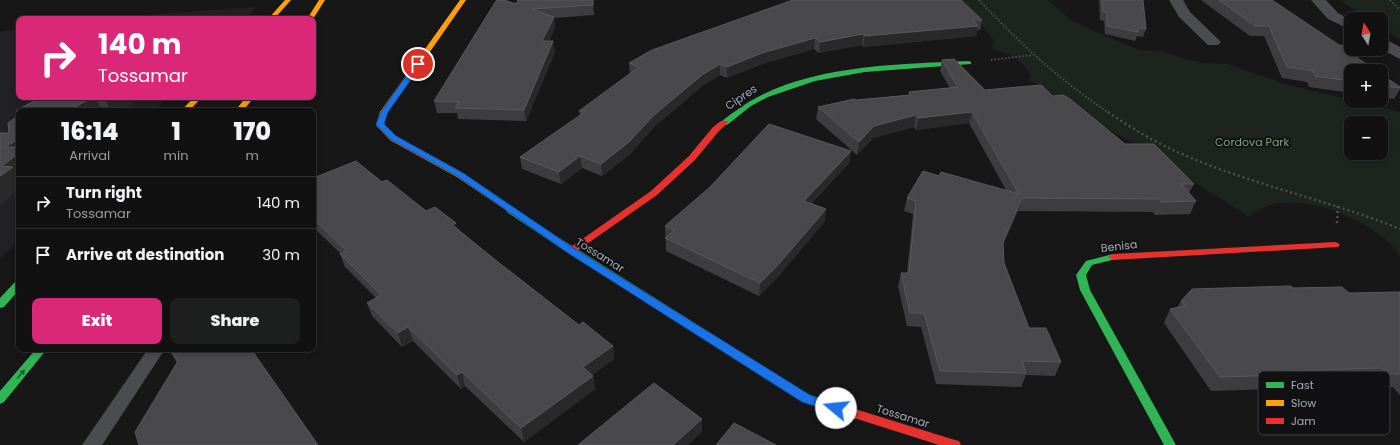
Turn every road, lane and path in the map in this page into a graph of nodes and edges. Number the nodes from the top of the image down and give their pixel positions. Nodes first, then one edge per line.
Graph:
1 (288, 0) edge
2 (322, 0) edge
3 (463, 0) edge
4 (978, 0) edge
5 (1176, 0) edge
6 (1318, 0) edge
7 (1390, 0) edge
8 (1400, 10) edge
9 (274, 16) edge
10 (312, 16) edge
11 (1344, 22) edge
12 (1213, 42) dead end
13 (1388, 46) edge
14 (1400, 54) edge
15 (1033, 55) junction
16 (969, 63) joint
17 (195, 100) edge
18 (248, 100) edge
19 (188, 108) edge
20 (241, 108) edge
21 (1400, 229) edge
22 (1335, 245) dead end
23 (571, 251) junction
24 (16, 287) edge
25 (0, 304) edge
26 (39, 352) edge
27 (155, 352) edge
28 (0, 399) edge
29 (92, 445) edge
30 (955, 445) edge
31 (1170, 445) edge

1 - 9 street
2 - 10 street
3 - 23 street, Tossamar
4 - 15 path
5 - 12 street
6 - 11 street
7 - 8 path
13 - 14 street
15 - 16 path
15 - 21 path
16 - 23 street, Cipres
17 - 19 street
18 - 20 street
22 - 31 street, Benisa
23 - 30 street, Tossamar
24 - 25 street
28 -> 26 street
27 - 29 lane

